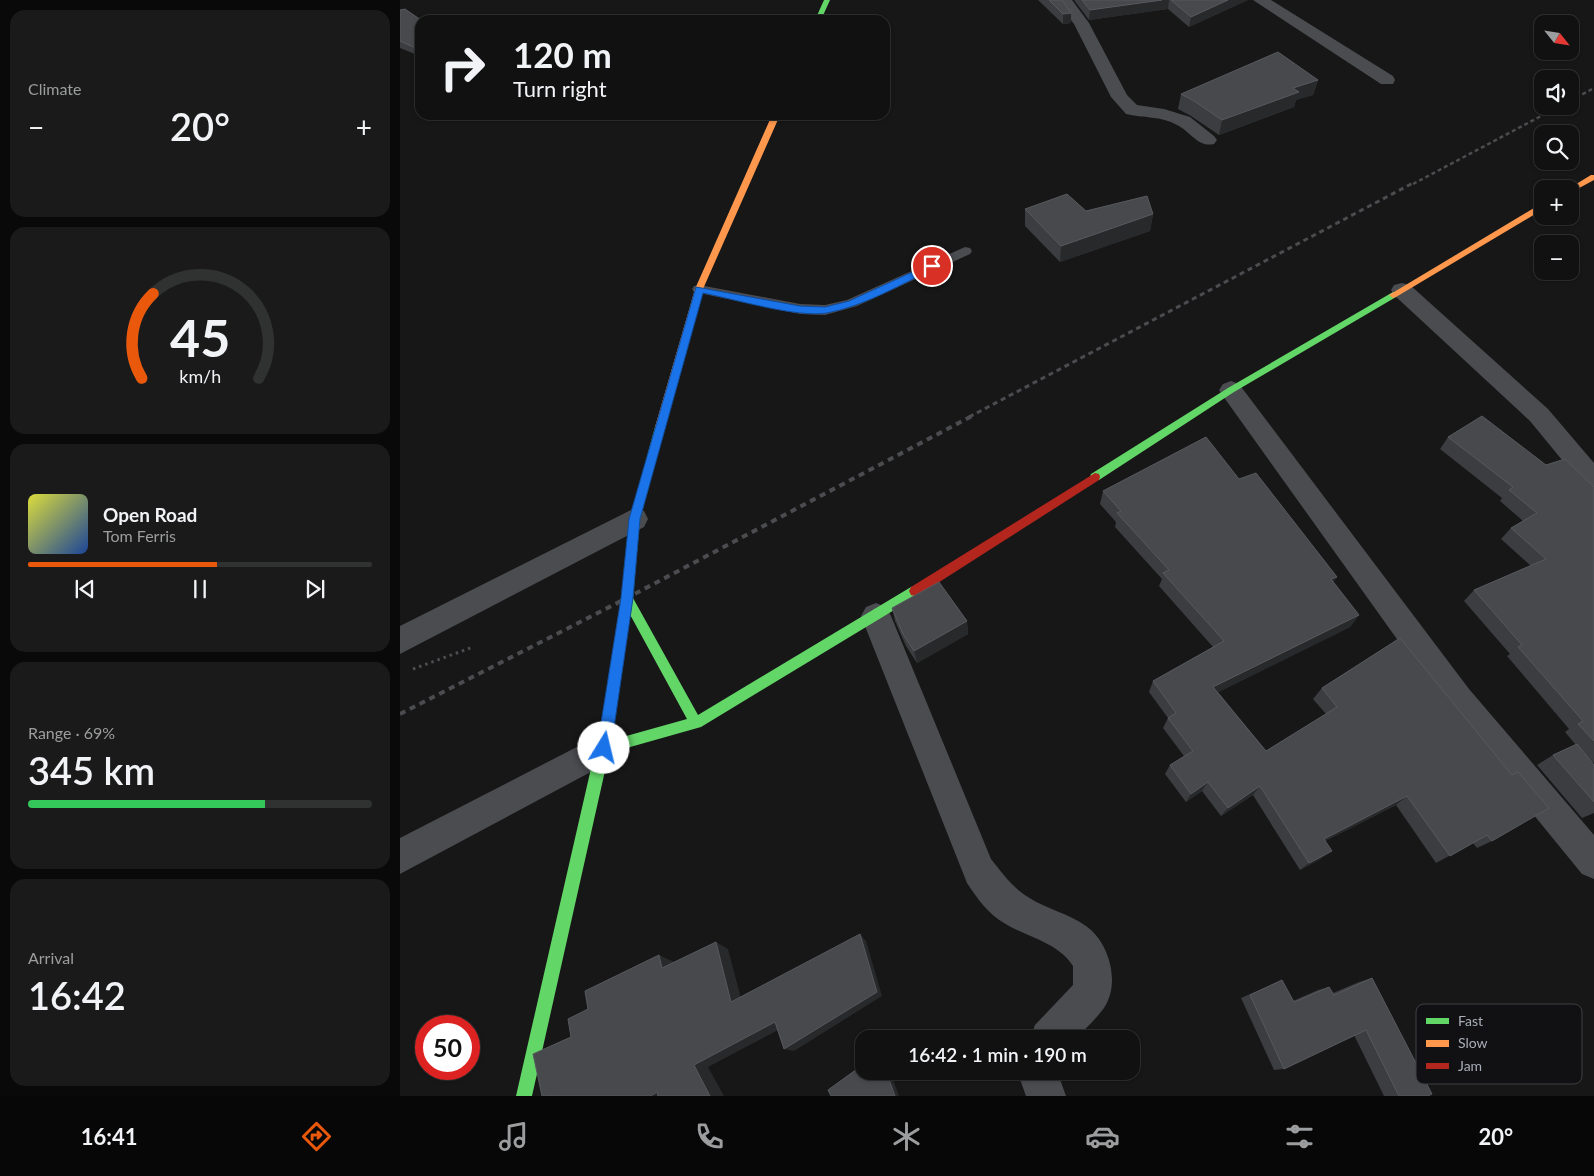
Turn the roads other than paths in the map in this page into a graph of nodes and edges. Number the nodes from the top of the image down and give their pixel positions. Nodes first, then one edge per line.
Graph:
1 (827, 0) edge
2 (1064, 0) edge
3 (1260, 0) edge
4 (820, 15) edge
5 (1387, 80) dead end
6 (774, 120) edge
7 (1208, 140) dead end
8 (1594, 177) edge
9 (1579, 186) edge
10 (1534, 212) edge
11 (965, 251) dead end
12 (699, 290) junction
13 (1402, 290) junction
14 (1231, 390) junction
15 (1594, 480) edge
16 (635, 519) junction
17 (627, 598) junction
18 (876, 616) junction
19 (400, 641) edge
20 (696, 723) junction
21 (604, 748) junction
22 (400, 857) edge
23 (1594, 862) edge
24 (1057, 1030) edge
25 (1040, 1080) edge
26 (524, 1096) edge
27 (1046, 1096) edge

1 - 4 main road
2 - 7 street
3 - 5 street
6 - 12 main road
8 - 9 main road
10 - 13 main road
11 - 12 lane
12 - 16 main road
13 - 14 main road
13 - 15 street
14 - 18 main road
14 - 23 street
16 - 17 main road
16 - 19 street
17 - 20 main road
17 - 21 main road
18 - 20 main road
18 - 24 street
20 - 21 main road
21 - 22 street
21 - 26 main road
25 - 27 street

